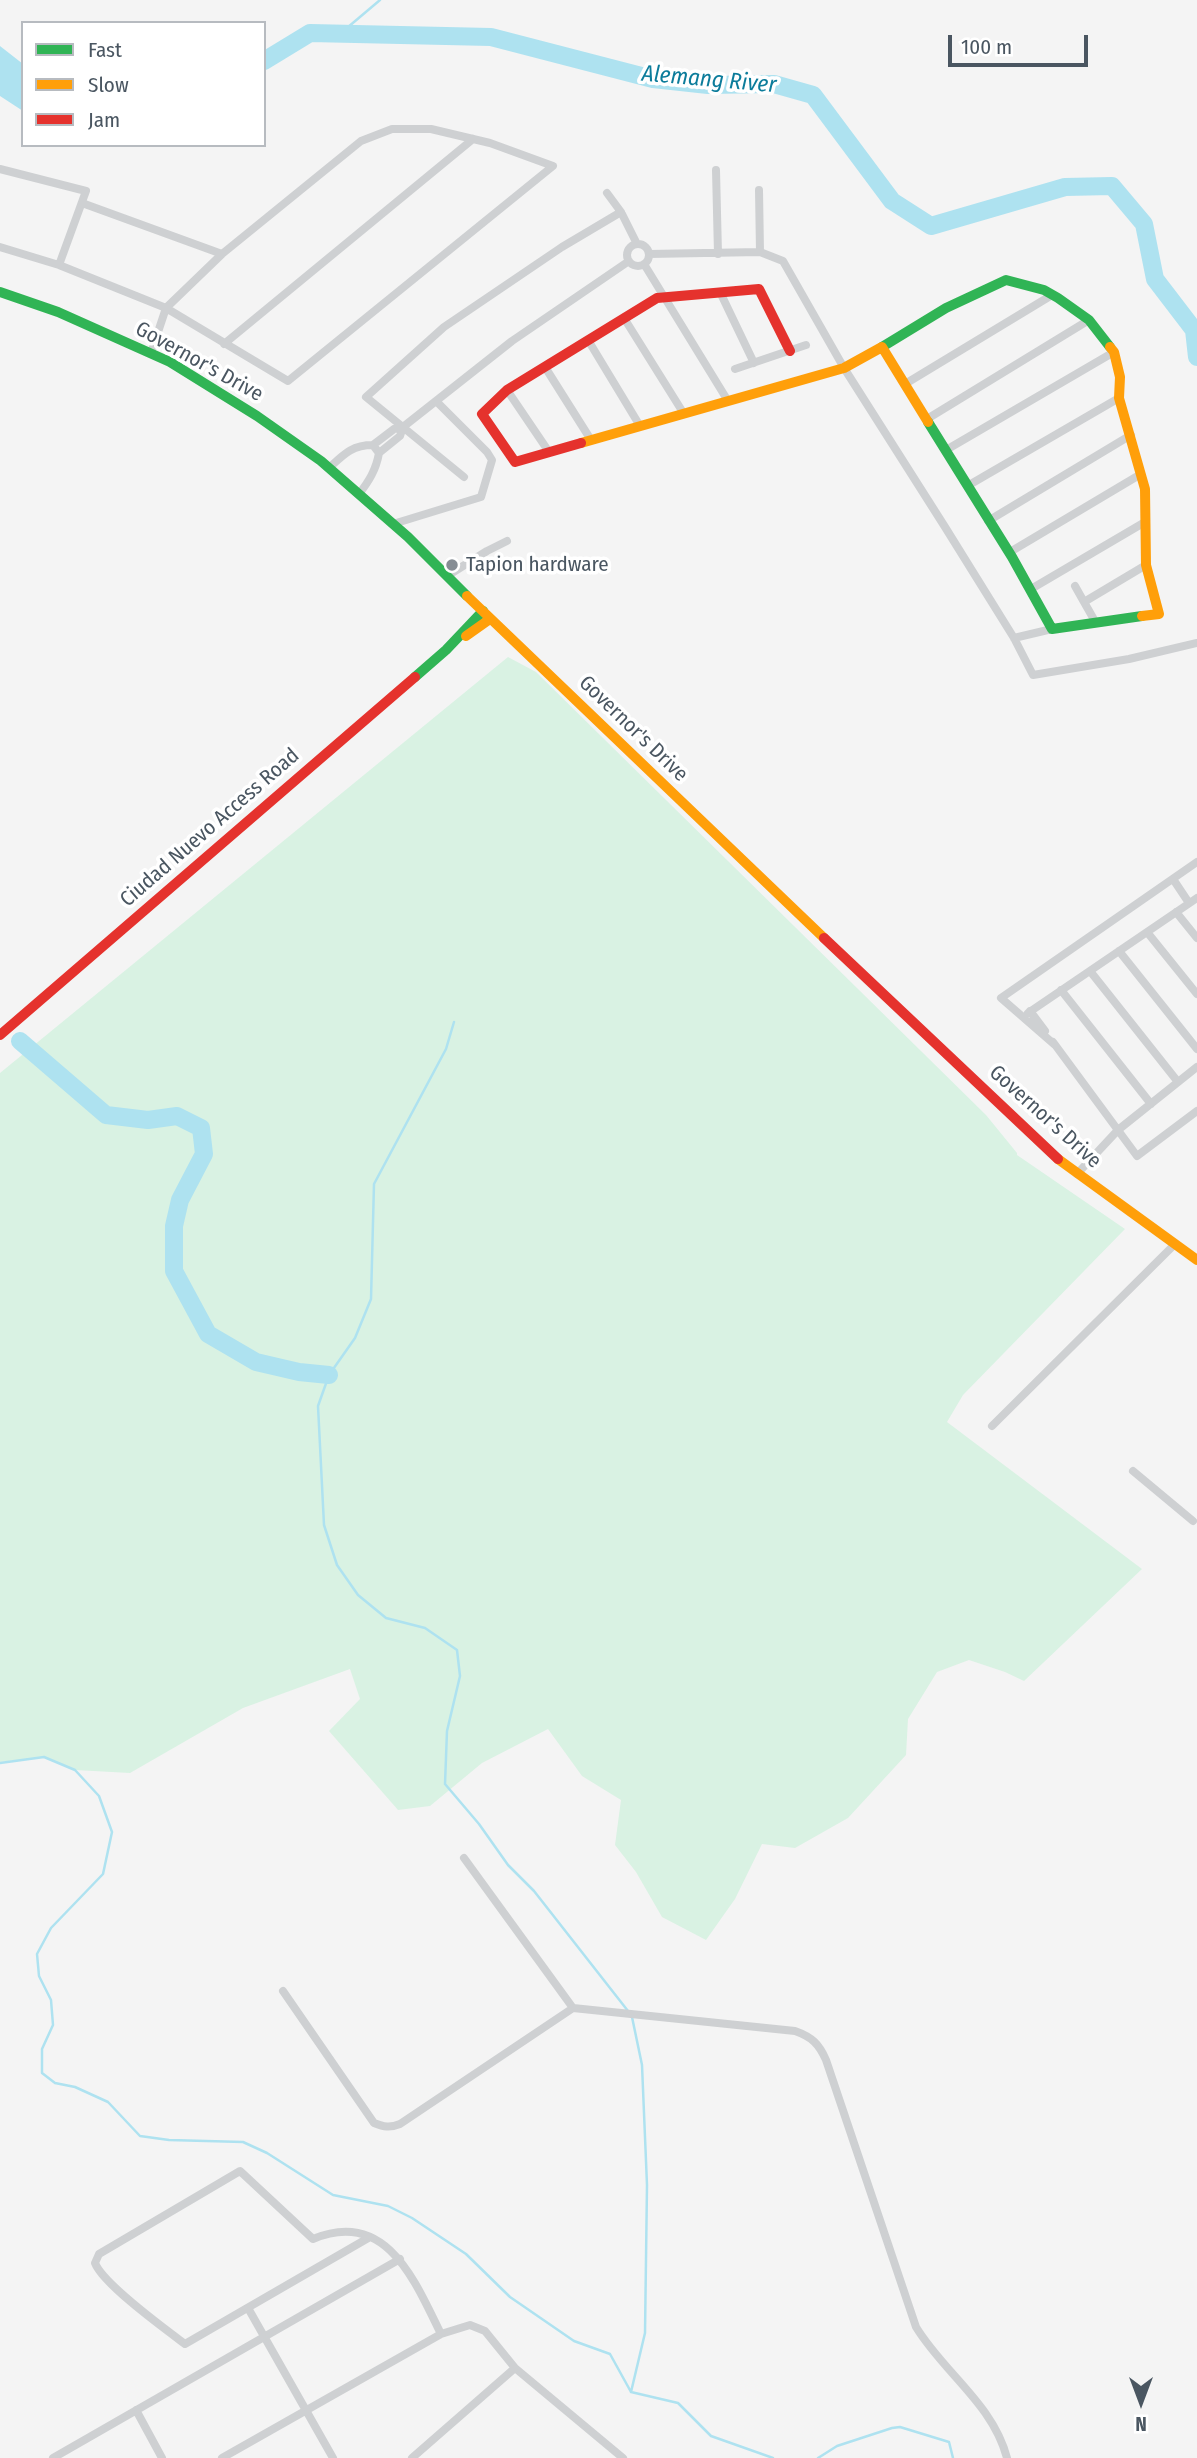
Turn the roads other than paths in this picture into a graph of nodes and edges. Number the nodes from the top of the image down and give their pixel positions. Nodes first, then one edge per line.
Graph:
1 (473, 139) junction
2 (0, 169) edge
3 (716, 170) dead end
4 (759, 190) dead end
5 (607, 193) dead end
6 (82, 203) junction
7 (621, 212) junction
8 (637, 244) junction
9 (0, 247) edge
10 (760, 251) junction
11 (222, 254) junction
12 (649, 254) junction
13 (718, 254) junction
14 (629, 261) junction
15 (644, 264) junction
16 (59, 265) junction
17 (0, 292) edge
18 (720, 292) junction
19 (1052, 295) junction
20 (664, 298) junction
21 (166, 308) junction
22 (624, 318) junction
23 (1089, 320) junction
24 (588, 340) junction
25 (225, 344) junction
26 (807, 345) dead end
27 (882, 347) junction
28 (790, 351) junction
29 (1114, 352) junction
30 (151, 353) junction
31 (754, 363) junction
32 (545, 367) junction
33 (844, 368) junction
34 (735, 369) dead end
35 (905, 384) junction
36 (507, 390) junction
37 (1119, 398) junction
38 (436, 401) junction
39 (728, 401) junction
40 (684, 414) junction
41 (927, 419) junction
42 (640, 426) junction
43 (403, 427) junction
44 (1131, 435) junction
45 (592, 440) junction
46 (373, 445) junction
47 (946, 450) junction
48 (379, 453) junction
49 (548, 453) junction
50 (329, 468) junction
51 (1141, 474) junction
52 (464, 477) dead end
53 (968, 485) junction
54 (359, 494) junction
55 (988, 521) junction
56 (1145, 522) junction
57 (393, 524) junction
58 (508, 541) dead end
59 (1010, 552) junction
60 (1146, 565) junction
61 (447, 576) junction
62 (1075, 586) dead end
63 (1031, 589) junction
64 (1084, 602) junction
65 (487, 615) junction
66 (1096, 623) junction
67 (1052, 629) junction
68 (1014, 638) junction
69 (1197, 643) edge
70 (1197, 862) edge
71 (1173, 879) junction
72 (1193, 901) edge
73 (1177, 912) junction
74 (1147, 932) junction
75 (1197, 938) edge
76 (1119, 951) junction
77 (1090, 971) junction
78 (1061, 990) junction
79 (1197, 994) edge
80 (1026, 1014) junction
81 (0, 1035) edge
82 (1197, 1049) edge
83 (1197, 1068) edge
84 (1178, 1082) junction
85 (1151, 1104) junction
86 (1197, 1111) edge
87 (1118, 1130) junction
88 (1077, 1174) junction
89 (1175, 1244) junction
90 (1197, 1260) edge
91 (992, 1426) dead end
92 (1133, 1471) dead end
93 (1193, 1521) dead end
94 (464, 1858) dead end
95 (282, 1991) dead end
96 (573, 2008) junction
97 (370, 2237) junction
98 (400, 2259) junction
99 (248, 2308) junction
100 (441, 2334) junction
101 (264, 2337) junction
102 (515, 2368) junction
103 (136, 2410) junction
104 (306, 2410) junction
105 (53, 2458) edge
106 (162, 2458) edge
107 (222, 2458) edge
108 (333, 2458) edge
109 (412, 2458) edge
110 (623, 2458) edge
111 (1007, 2458) edge

1 - 11 street
1 - 25 street
1 - 25 street
2 - 6 street
3 - 13 street
4 - 10 street
5 - 7 street
6 - 11 street
6 - 16 street
7 - 8 street
7 - 43 street
8 - 12 street
8 - 14 street
9 - 16 street
10 - 13 street
10 - 33 street
11 - 21 street
12 - 13 street
12 - 15 street
14 - 15 street
14 - 38 street
15 - 20 street
16 - 21 street
17 - 30 street, Governor's Drive
18 - 20 street
18 - 28 street
18 - 31 street
19 - 23 street
19 - 27 street
19 - 35 street
20 - 22 street
20 - 39 street
21 - 25 street
21 - 30 street
22 - 24 street
22 - 40 street
23 - 29 street
23 - 41 street
24 - 32 street
24 - 42 street
26 - 28 street
27 - 33 street
27 - 35 street
28 - 31 street
29 - 37 street
29 - 47 street
30 - 50 street, Governor's Drive
31 - 34 street
32 - 36 street
32 - 45 street
33 - 39 street
33 - 68 street
35 - 41 street
36 - 49 street
36 - 49 street
37 - 44 street
37 - 53 street
38 - 43 street
38 - 57 street
39 - 40 street
40 - 42 street
41 - 47 street
42 - 45 street
43 - 46 street
43 - 48 street
43 - 52 street
44 - 51 street
44 - 55 street
45 - 49 street
46 - 48 street
46 - 50 street
47 - 53 street
48 - 54 street
50 - 54 street, Governor's Drive
51 - 56 street
51 - 59 street
53 - 55 street
54 - 57 street, Governor's Drive
55 - 59 street
56 - 60 street
56 - 63 street
57 - 61 street, Governor's Drive
58 - 61 street
59 - 63 street
60 - 64 street
60 - 66 street
61 - 65 street, Governor's Drive
62 - 64 street
63 - 67 street
64 - 66 street
65 - 81 street, Ciudad Nuevo Access Road
65 - 88 street, Governor's Drive
66 - 67 street
67 - 68 street
68 - 69 street
70 - 71 street
71 - 72 street
71 - 80 street
72 - 73 street
73 - 74 street
73 - 75 street
74 - 76 street
74 - 79 street
76 - 77 street
76 - 82 street
77 - 78 street
77 - 84 street
78 - 80 street
78 - 85 street
80 - 87 street
83 - 84 street
84 - 85 street
85 - 87 street
86 - 87 street
87 - 88 street
88 - 89 street, Governor's Drive
89 - 90 street, Governor's Drive
89 - 91 street
92 - 93 street
94 - 96 street
95 - 96 street
96 - 111 street
97 - 98 street
97 - 99 street
97 - 99 street
98 - 100 street
98 - 101 street
99 - 101 street
100 - 102 street
100 - 104 street
101 - 103 street
101 - 104 street
102 - 109 street
102 - 110 street
103 - 105 street
103 - 106 street
104 - 107 street
104 - 108 street

